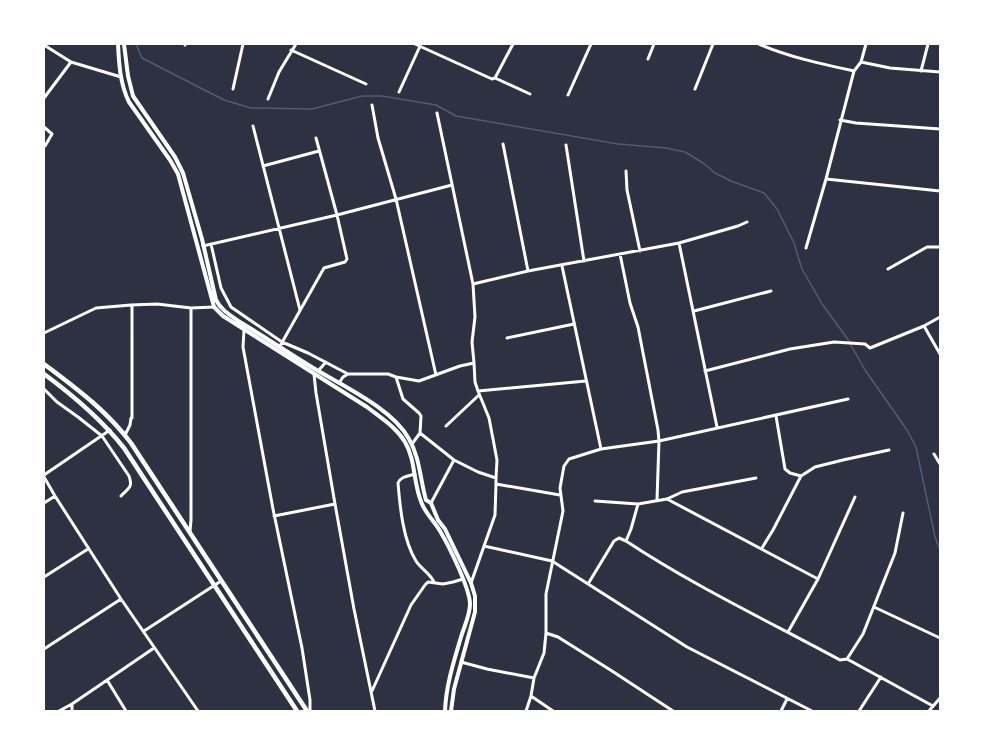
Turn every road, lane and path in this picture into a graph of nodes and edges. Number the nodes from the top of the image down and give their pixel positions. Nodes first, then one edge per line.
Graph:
1 (118, 44) edge
2 (124, 44) edge
3 (243, 44) edge
4 (296, 44) edge
5 (415, 44) edge
6 (513, 44) edge
7 (591, 44) edge
8 (654, 44) edge
9 (713, 44) edge
10 (759, 44) edge
11 (866, 44) edge
12 (928, 44) edge
13 (44, 45) edge
14 (421, 45) edge
15 (291, 50) junction
16 (648, 59) dead end
17 (71, 62) junction
18 (861, 62) junction
19 (854, 71) junction
20 (922, 71) junction
21 (940, 72) edge
22 (120, 77) junction
23 (495, 78) junction
24 (366, 84) dead end
25 (695, 88) dead end
26 (233, 89) dead end
27 (399, 92) dead end
28 (530, 94) dead end
29 (568, 95) dead end
30 (44, 98) edge
31 (268, 99) dead end
32 (372, 105) dead end
33 (437, 113) dead end
34 (840, 120) junction
35 (253, 126) dead end
36 (44, 127) edge
37 (940, 129) edge
38 (316, 138) dead end
39 (503, 144) dead end
40 (566, 145) dead end
41 (45, 146) edge
42 (320, 151) junction
43 (263, 166) junction
44 (626, 171) dead end
45 (826, 179) junction
46 (452, 185) junction
47 (940, 191) edge
48 (396, 199) junction
49 (337, 216) junction
50 (747, 222) dead end
51 (280, 228) junction
52 (679, 243) junction
53 (211, 244) junction
54 (203, 246) junction
55 (940, 247) edge
56 (806, 248) dead end
57 (640, 250) junction
58 (620, 254) junction
59 (584, 261) junction
60 (562, 266) junction
61 (888, 269) dead end
62 (528, 271) junction
63 (473, 284) junction
64 (772, 291) dead end
65 (130, 305) junction
66 (214, 307) junction
67 (191, 308) junction
68 (300, 310) junction
69 (694, 311) junction
70 (245, 316) junction
71 (940, 317) edge
72 (240, 322) junction
73 (574, 324) junction
74 (924, 326) junction
75 (244, 330) junction
76 (44, 333) edge
77 (508, 338) dead end
78 (281, 344) junction
79 (940, 354) edge
80 (326, 362) junction
81 (474, 363) junction
82 (44, 364) edge
83 (318, 371) junction
84 (705, 371) junction
85 (44, 374) edge
86 (314, 374) junction
87 (348, 374) junction
88 (436, 375) junction
89 (396, 377) junction
90 (586, 381) junction
91 (339, 383) junction
92 (44, 389) edge
93 (478, 393) junction
94 (848, 399) dead end
95 (776, 416) junction
96 (446, 426) dead end
97 (717, 427) junction
98 (110, 430) junction
99 (420, 433) junction
100 (125, 435) junction
101 (102, 436) junction
102 (659, 441) junction
103 (412, 444) junction
104 (601, 449) junction
105 (889, 450) dead end
106 (934, 454) dead end
107 (454, 460) junction
108 (940, 464) edge
109 (415, 474) junction
110 (44, 476) edge
111 (801, 476) junction
112 (496, 478) junction
113 (756, 478) dead end
114 (496, 484) junction
115 (560, 495) junction
116 (55, 496) junction
117 (121, 496) dead end
118 (855, 497) dead end
119 (667, 499) junction
120 (657, 500) junction
121 (594, 501) dead end
122 (431, 503) junction
123 (44, 504) edge
124 (335, 504) junction
125 (638, 504) junction
126 (903, 513) dead end
127 (274, 516) junction
128 (190, 531) junction
129 (626, 541) junction
130 (484, 546) junction
131 (88, 548) junction
132 (762, 548) junction
133 (552, 561) junction
134 (44, 577) edge
135 (463, 579) junction
136 (818, 579) junction
137 (221, 581) junction
138 (434, 582) junction
139 (471, 583) junction
140 (588, 584) junction
141 (215, 585) junction
142 (121, 599) junction
143 (874, 607) junction
144 (144, 631) junction
145 (788, 632) junction
146 (546, 633) junction
147 (940, 638) edge
148 (154, 648) junction
149 (44, 649) edge
150 (848, 659) junction
151 (461, 662) junction
152 (881, 677) junction
153 (534, 678) junction
154 (107, 680) junction
155 (372, 692) junction
156 (531, 696) junction
157 (940, 698) edge
158 (787, 699) junction
159 (72, 704) junction
160 (933, 706) junction
161 (59, 711) edge
162 (72, 711) edge
163 (126, 711) edge
164 (198, 711) edge
165 (297, 711) edge
166 (309, 711) edge
167 (375, 711) edge
168 (445, 711) edge
169 (451, 711) edge
170 (526, 711) edge
171 (553, 711) edge
172 (673, 711) edge
173 (781, 711) edge
174 (812, 711) edge
175 (859, 711) edge
176 (929, 711) edge

1 - 22 main road
2 - 54 main road
3 - 26 street
4 - 15 street
5 - 14 street
6 - 23 street
7 - 29 street
8 - 16 street
9 - 25 street
10 - 19 street
11 - 18 street
12 - 20 street
13 - 17 street
14 - 23 street
14 - 27 street
15 - 24 street
15 - 31 street
17 - 22 street
17 - 30 street
18 - 19 street
18 - 20 street
19 - 34 street
20 - 21 street
22 - 66 main road
23 - 28 street
32 - 48 street
33 - 46 street
34 - 37 street
34 - 45 street
35 - 43 street
36 - 41 street
38 - 42 street
39 - 62 street
40 - 59 street
42 - 43 street
42 - 49 street
43 - 51 street
44 - 57 street
45 - 47 street
45 - 56 street
46 - 48 street
46 - 63 street
48 - 49 street
48 - 88 street
49 - 51 street
49 - 68 street
50 - 52 street
51 - 53 street
51 - 68 street
52 - 57 street
52 - 69 street
53 - 54 street
53 - 70 street
54 - 72 main road
55 - 61 street
57 - 58 street
58 - 59 street
58 - 102 street
59 - 60 street
60 - 62 street
60 - 73 street
62 - 63 street
63 - 81 street
64 - 69 street
65 - 67 street
65 - 76 street
65 - 100 street
66 - 67 street
66 - 75 main road
67 - 128 street
68 - 78 street
69 - 84 street
70 - 72 street
70 - 78 street
71 - 74 street
72 - 78 main road
73 - 77 street
73 - 90 street
74 - 79 street
74 - 84 street
75 - 86 main road
75 - 127 street
78 - 80 street
78 - 83 main road
80 - 83 street
80 - 87 street
81 - 88 street
81 - 93 street
82 - 100 main road
83 - 91 main road
84 - 97 street
85 - 98 main road
86 - 109 main road
86 - 124 street
87 - 89 street
87 - 91 street
88 - 89 street
89 - 99 street
90 - 93 street
90 - 104 street
91 - 103 main road
92 - 101 street
93 - 96 street
93 - 112 street
94 - 95 street
95 - 97 street
95 - 111 street
97 - 102 street
98 - 101 street
98 - 141 main road
99 - 103 street
99 - 107 street
100 - 128 main road
101 - 110 street
101 - 117 street
102 - 104 street
102 - 120 street
103 - 122 main road
104 - 115 street
105 - 111 street
106 - 108 street
107 - 112 street
107 - 122 street
109 - 135 main road
109 - 138 street
110 - 116 street
111 - 132 street
112 - 114 street
113 - 119 street
114 - 115 street
114 - 130 street
115 - 133 street
116 - 123 street
116 - 131 street
118 - 136 street
119 - 120 street
119 - 132 street
120 - 125 street
121 - 125 street
122 - 139 main road
124 - 127 street
124 - 155 street
125 - 129 street
126 - 143 street
127 - 166 street
128 - 137 main road
129 - 140 street
129 - 145 street
130 - 133 street
130 - 139 street
131 - 134 street
131 - 142 street
132 - 136 street
133 - 140 street
133 - 146 street
135 - 138 street
135 - 168 main road
136 - 145 street
137 - 141 street
137 - 166 main road
138 - 155 street
139 - 151 main road
140 - 158 street
141 - 144 street
141 - 165 main road
142 - 144 street
142 - 149 street
143 - 147 street
143 - 150 street
144 - 148 street
145 - 150 street
146 - 153 street
146 - 172 street
148 - 154 street
148 - 164 street
150 - 152 street
151 - 153 street
151 - 169 main road
152 - 160 street
152 - 175 street
153 - 156 street
154 - 159 street
154 - 163 street
155 - 167 street
156 - 170 street
156 - 171 street
157 - 160 street
158 - 173 street
158 - 174 street
159 - 161 street
159 - 162 street
160 - 176 street

